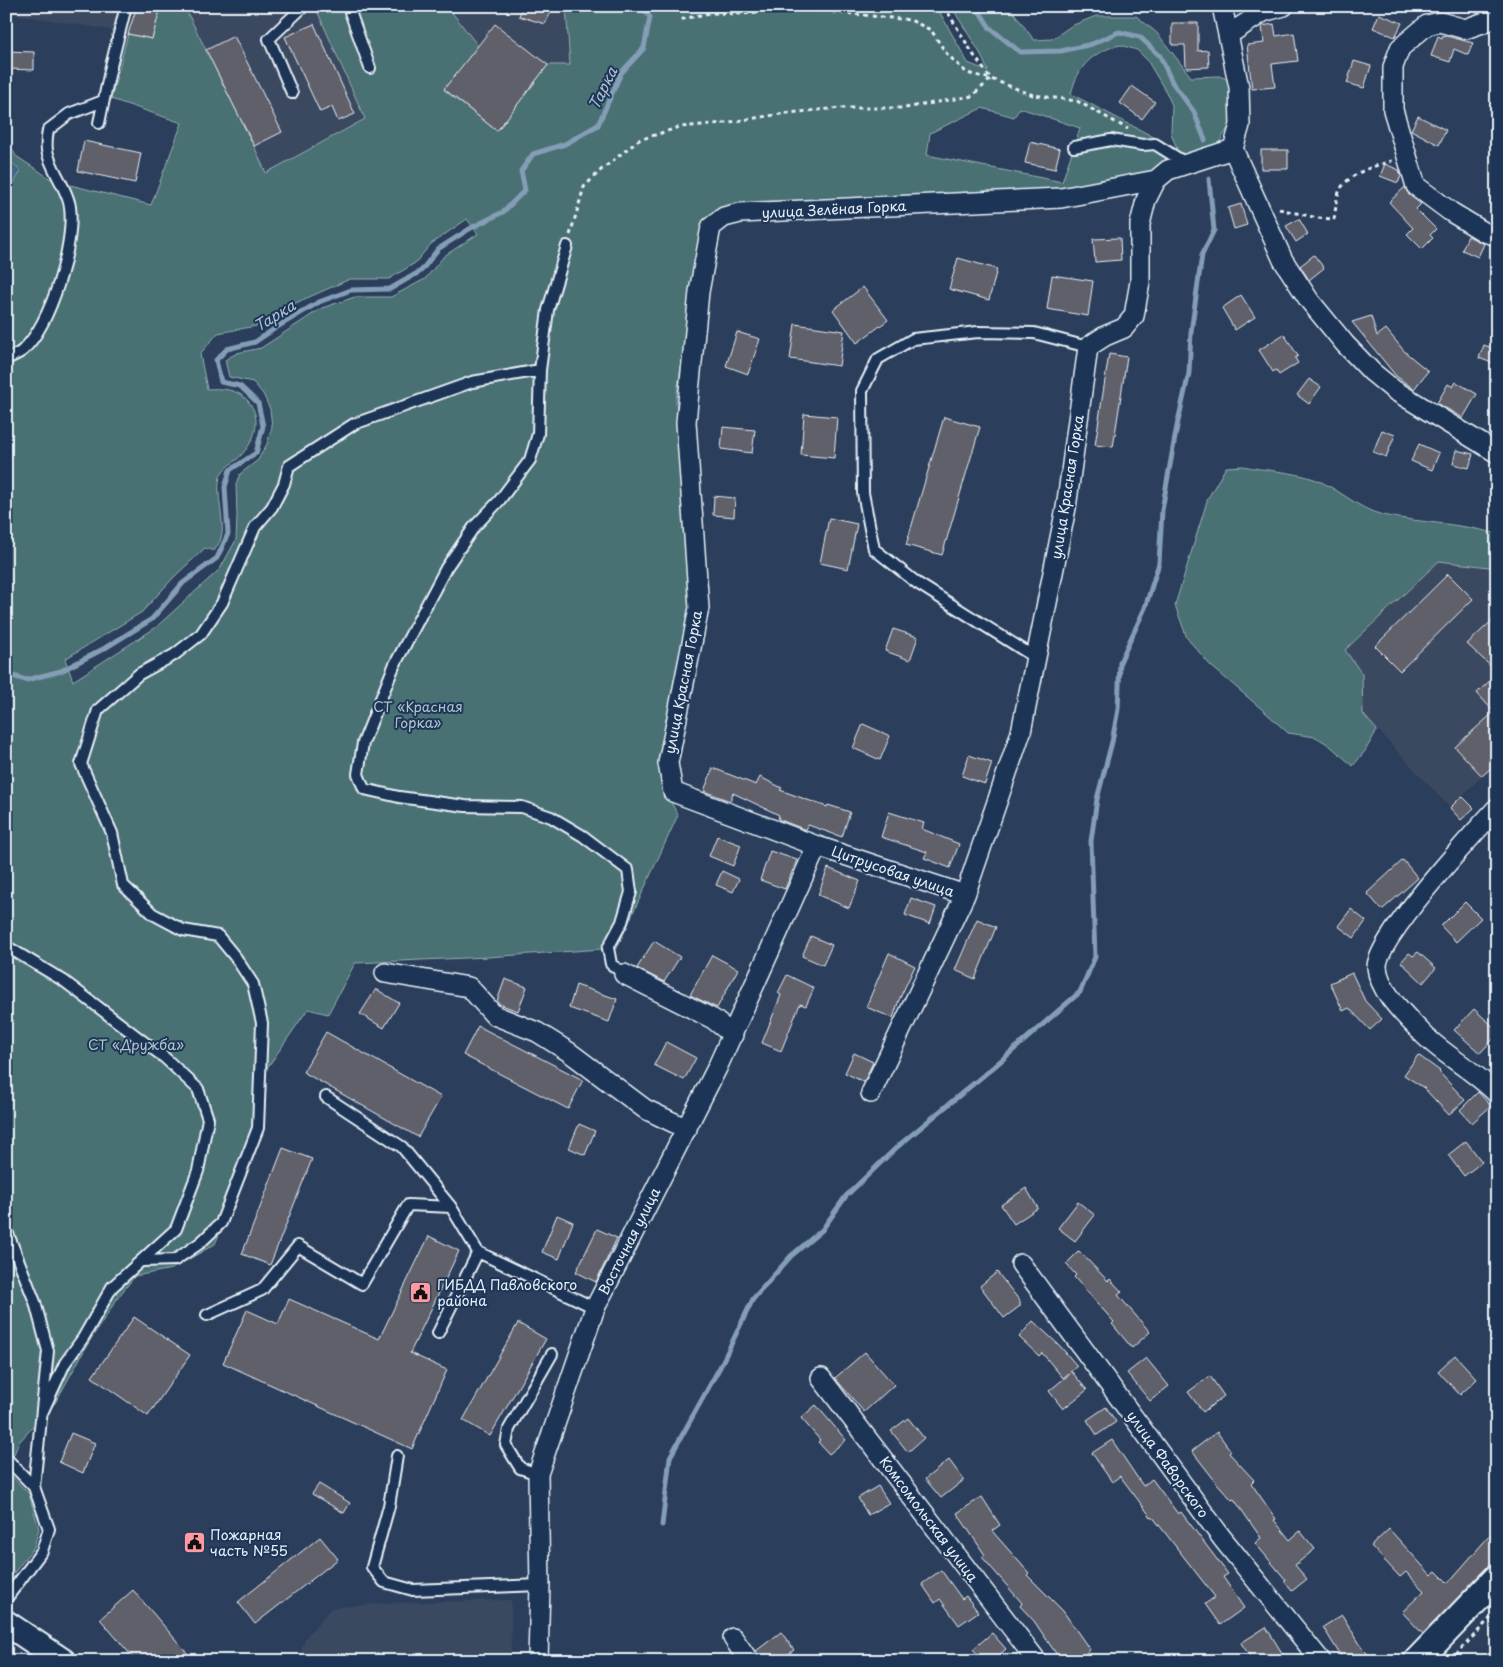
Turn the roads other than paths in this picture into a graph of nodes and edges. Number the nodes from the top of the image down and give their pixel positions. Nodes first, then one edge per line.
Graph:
1 (126, 6) edge
2 (304, 6) edge
3 (348, 6) edge
4 (1222, 6) edge
5 (1284, 6) edge
6 (1263, 9) edge
7 (1492, 17) edge
8 (1228, 35) junction
9 (370, 68) dead end
10 (292, 93) dead end
11 (104, 101) junction
12 (99, 123) dead end
13 (1074, 147) dead end
14 (1234, 149) junction
15 (1187, 164) junction
16 (1156, 180) junction
17 (1497, 236) edge
18 (567, 246) road end
19 (1088, 347) junction
20 (6, 359) edge
21 (540, 370) junction
22 (686, 422) joint
23 (1497, 453) edge
24 (1036, 658) junction
25 (673, 792) joint
26 (1497, 808) edge
27 (817, 846) junction
28 (965, 895) junction
29 (6, 946) edge
30 (385, 973) dead end
31 (624, 974) joint
32 (733, 1035) junction
33 (871, 1093) dead end
34 (1497, 1094) edge
35 (326, 1097) dead end
36 (687, 1129) junction
37 (451, 1207) junction
38 (6, 1229) edge
39 (478, 1252) junction
40 (143, 1261) junction
41 (1021, 1264) dead end
42 (595, 1308) junction
43 (207, 1315) dead end
44 (438, 1333) dead end
45 (552, 1354) dead end
46 (821, 1378) dead end
47 (42, 1413) junction
48 (397, 1456) dead end
49 (6, 1458) edge
50 (538, 1474) junction
51 (34, 1487) junction
52 (1497, 1578) edge
53 (540, 1585) junction
54 (6, 1599) edge
55 (6, 1623) edge
56 (733, 1638) dead end
57 (64, 1661) edge
58 (538, 1661) edge
59 (749, 1661) edge
60 (1037, 1661) edge
61 (1321, 1661) edge
62 (1417, 1661) edge

1 - 11 lane
2 - 10 lane
3 - 9 lane
4 - 8 street
5 - 6 street
6 - 8 street
7 - 17 street
8 - 14 street
11 - 12 lane
11 - 20 lane
13 - 15 lane
14 - 15 street
14 - 23 street
15 - 16 street
16 - 19 street
16 - 22 street, улица Зелёная Горка
18 - 21 lane
19 - 24 street, улица Красная Горка
19 - 24 lane
21 - 31 lane
21 - 40 lane
22 - 25 street, улица Красная Горка
24 - 28 street, улица Красная Горка
25 - 27 street, Цитрусовая улица
26 - 34 street
27 - 28 street, Цитрусовая улица
27 - 32 street, Восточная улица
28 - 33 street, Цитрусовая улица
29 - 40 lane
30 - 36 street
31 - 32 street
32 - 36 street, Восточная улица
35 - 37 lane
36 - 42 street, Восточная улица
37 - 39 lane
37 - 43 lane
38 - 47 lane
39 - 42 lane
39 - 44 lane
40 - 47 lane
41 - 61 street, улица Фаворского
42 - 50 street, Восточная улица
45 - 50 lane
46 - 60 street, Комсомольская улица
47 - 51 lane
48 - 53 lane
49 - 51 lane
50 - 53 street, Восточная улица
51 - 54 lane
52 - 62 main road
53 - 58 street, Восточная улица
55 - 57 street
56 - 59 street

